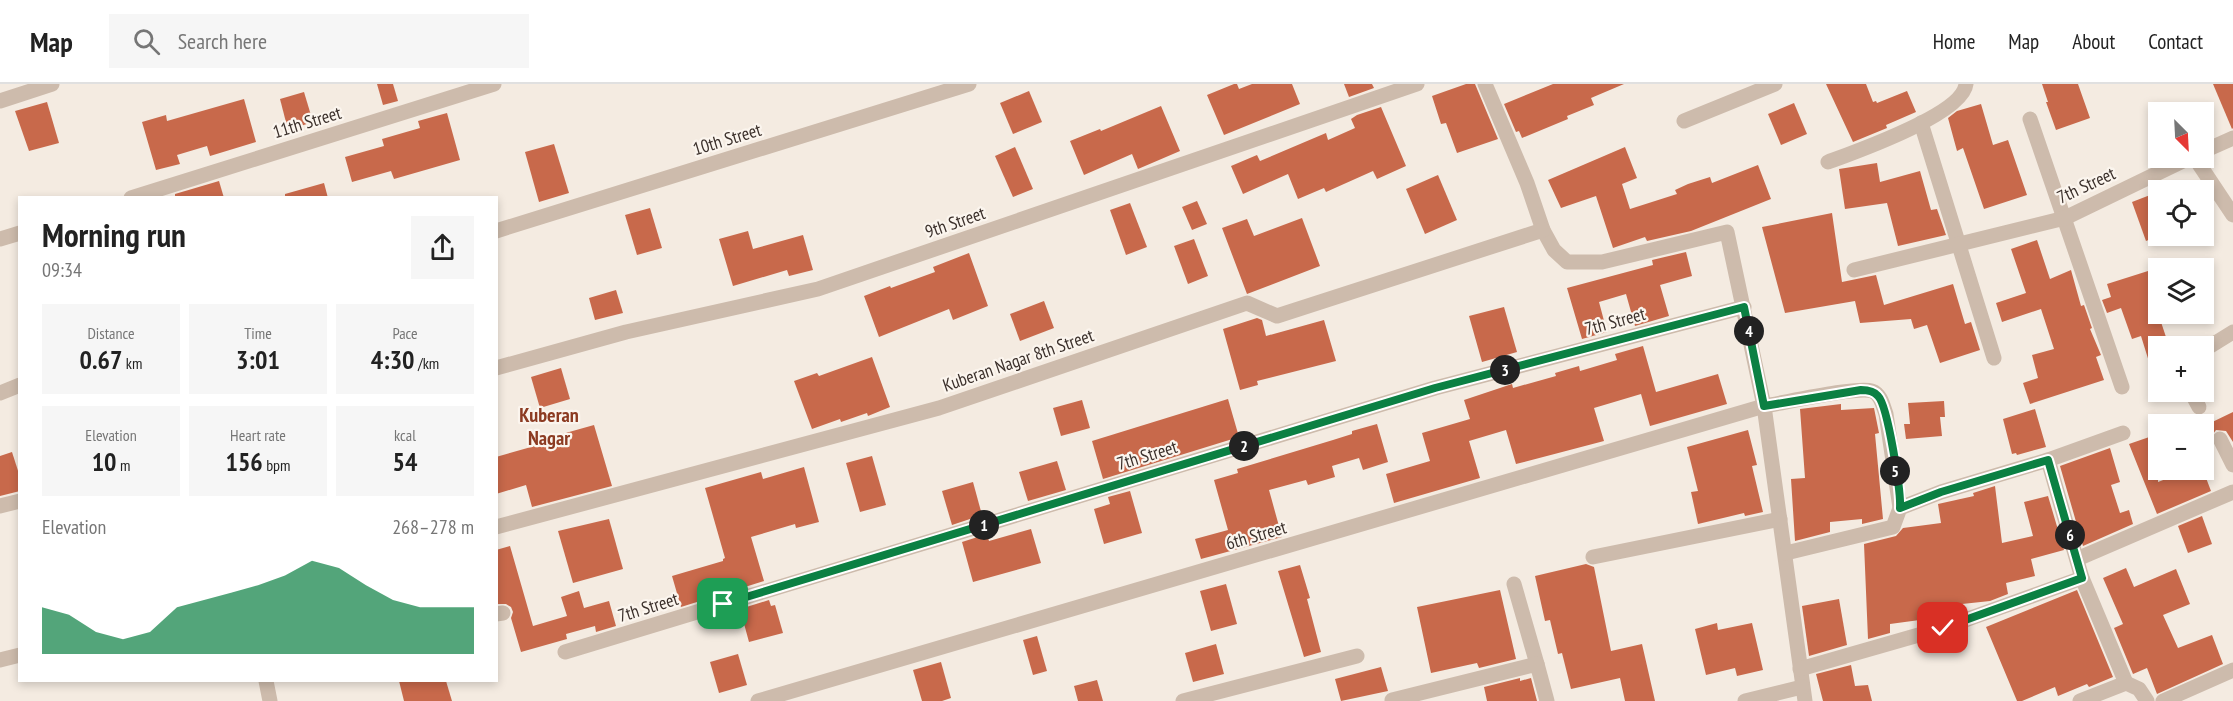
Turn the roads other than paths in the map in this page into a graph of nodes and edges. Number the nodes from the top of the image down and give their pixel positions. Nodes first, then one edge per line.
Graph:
1 (52, 84) edge
2 (494, 84) edge
3 (969, 84) edge
4 (1417, 84) edge
5 (1775, 84) edge
6 (1966, 84) edge
7 (1491, 86) edge
8 (0, 101) edge
9 (2030, 119) dead end
10 (1684, 121) dead end
11 (1921, 123) junction
12 (2233, 138) edge
13 (2214, 147) edge
14 (1828, 162) dead end
15 (2168, 168) edge
16 (2202, 168) edge
17 (137, 196) edge
18 (2233, 214) edge
19 (2065, 218) junction
20 (498, 230) edge
21 (1543, 230) junction
22 (18, 234) edge
23 (0, 239) edge
24 (1959, 244) junction
25 (1854, 270) dead end
26 (1744, 307) junction
27 (2233, 332) edge
28 (2214, 344) edge
29 (1994, 358) dead end
30 (498, 367) edge
31 (18, 387) edge
32 (2122, 387) dead end
33 (0, 393) edge
34 (2197, 402) edge
35 (1764, 406) junction
36 (2199, 406) dead end
37 (2123, 433) dead end
38 (2220, 439) dead end
39 (2048, 460) junction
40 (2233, 465) edge
41 (2233, 492) edge
42 (18, 502) edge
43 (0, 506) edge
44 (1900, 508) junction
45 (1780, 519) junction
46 (498, 526) edge
47 (1786, 554) junction
48 (1593, 557) dead end
49 (2077, 559) junction
50 (2082, 578) junction
51 (1514, 584) dead end
52 (565, 652) dead end
53 (18, 656) edge
54 (1357, 656) dead end
55 (0, 660) edge
56 (1537, 664) junction
57 (1800, 669) junction
58 (2233, 670) edge
59 (266, 682) edge
60 (2126, 683) junction
61 (1804, 694) edge
62 (1392, 700) edge
63 (270, 701) edge
64 (758, 701) edge
65 (1183, 701) edge
66 (1547, 701) edge
67 (1744, 701) edge
68 (2080, 701) edge
69 (2147, 701) edge
70 (2163, 701) edge

1 - 8 street
2 - 17 street, 11th Street
3 - 20 street, 10th Street
4 - 30 street, 9th Street
5 - 10 street
6 - 11 street
7 - 21 street
9 - 19 street
11 - 14 street
11 - 24 street
12 - 13 street
15 - 19 street, 7th Street
16 - 18 street
19 - 24 street, 7th Street
19 - 32 street
21 - 26 street
21 - 46 street, Kuberan Nagar 8th Street
22 - 23 street
24 - 25 street, 7th Street
24 - 29 street
26 - 35 street
26 - 52 street, 7th Street
27 - 28 street
31 - 33 street
34 - 36 street
35 - 44 street, 6th Street
35 - 45 street
35 - 64 street, 6th Street
37 - 39 street
38 - 40 street
39 - 44 street
39 - 49 street
41 - 49 street
42 - 43 street
44 - 47 street
45 - 47 street
45 - 48 street
47 - 57 street
49 - 50 street
50 - 57 street
50 - 60 street
51 - 56 street
53 - 55 street
54 - 65 street
56 - 62 street
56 - 66 street
57 - 61 street
58 - 70 street
59 - 63 street
60 - 68 street
60 - 69 street
61 - 67 street

